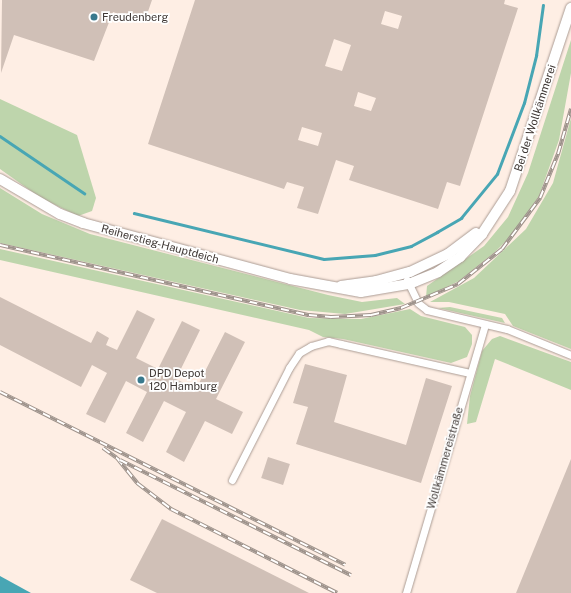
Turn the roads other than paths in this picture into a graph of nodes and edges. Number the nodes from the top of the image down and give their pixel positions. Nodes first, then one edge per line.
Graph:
1 (571, 8) edge
2 (0, 179) edge
3 (488, 223) junction
4 (406, 274) junction
5 (409, 284) junction
6 (329, 286) junction
7 (485, 324) junction
8 (571, 354) edge
9 (470, 373) junction
10 (232, 480) dead end
11 (406, 593) edge

1 - 3 main road, Bei der Wollkämmerei
2 - 6 main road, Reiherstieg-Hauptdeich
3 - 4 main road, Bei der Wollkämmerei
3 - 5 main road, Bei der Wollkämmerei
4 - 5 street
4 - 6 main road, Bei der Wollkämmerei
5 - 6 main road, Bei der Wollkämmerei
5 - 7 street
7 - 8 street
7 - 9 street, Wollkämmereistraße
9 - 10 street
9 - 11 street, Wollkämmereistraße

